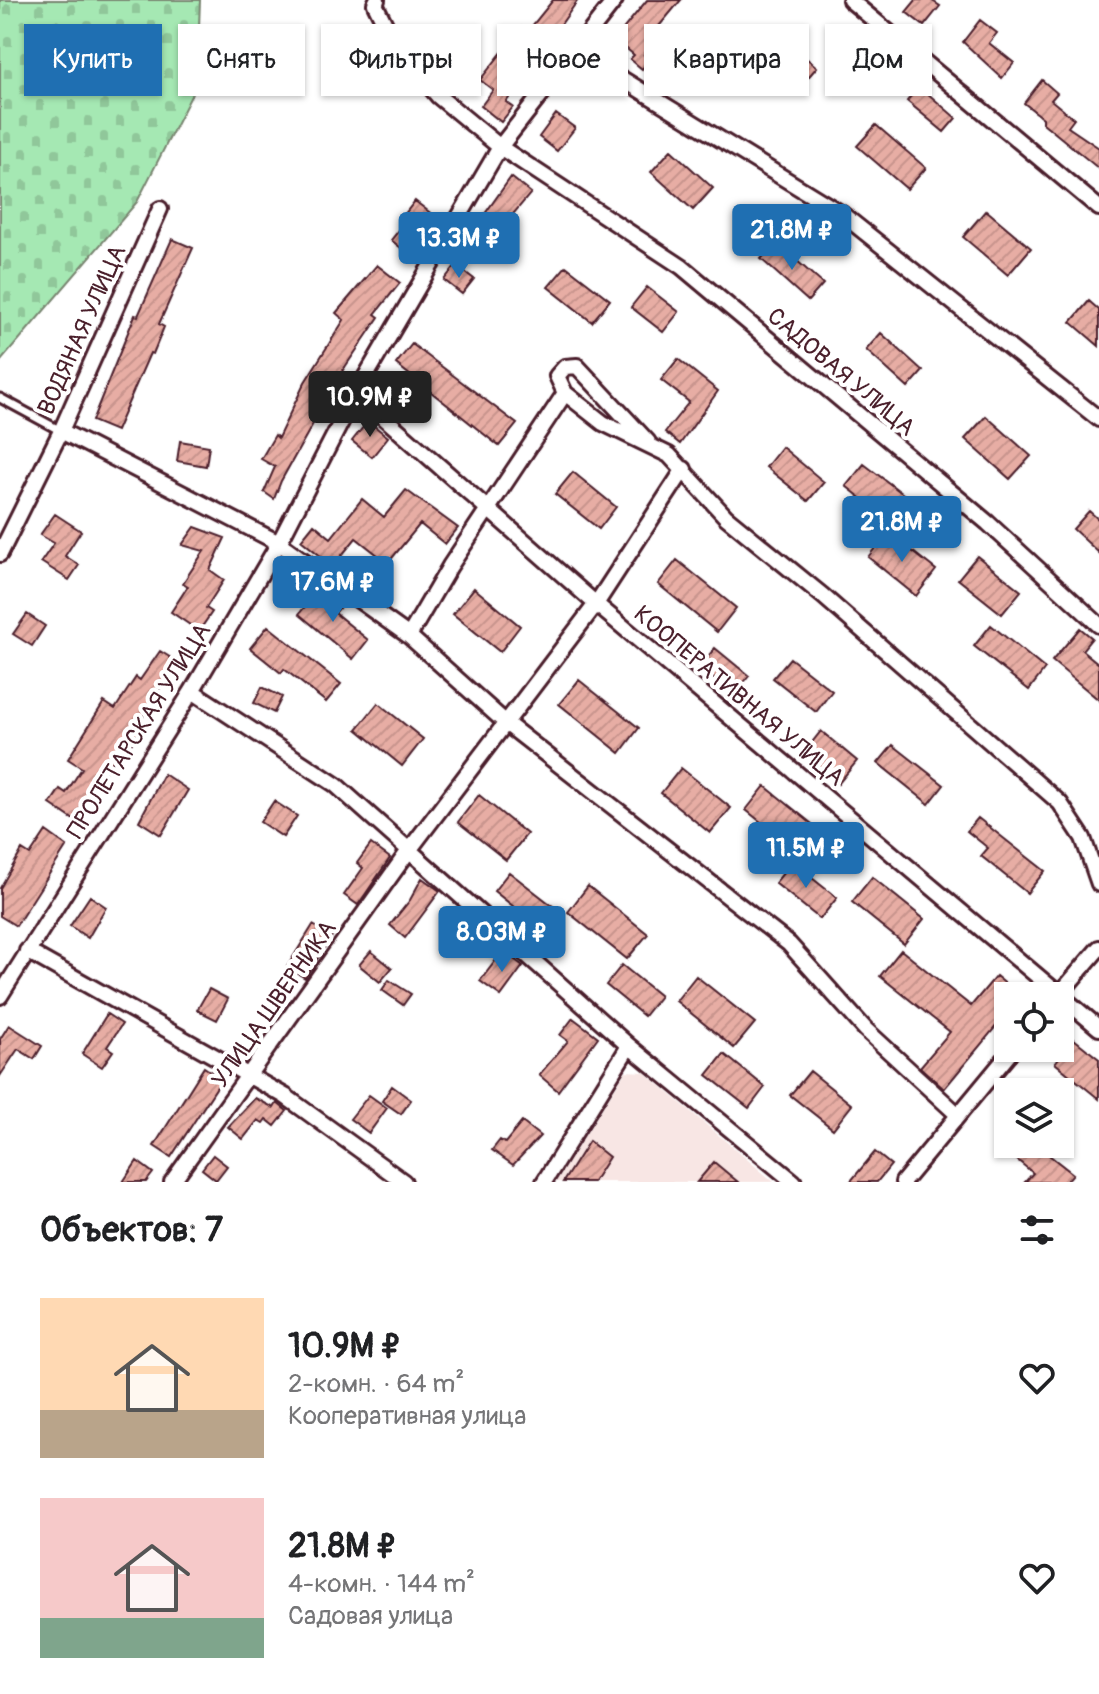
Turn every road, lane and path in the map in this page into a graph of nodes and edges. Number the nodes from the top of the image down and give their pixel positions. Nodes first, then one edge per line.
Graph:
1 (615, 0) edge
2 (850, 0) edge
3 (376, 2) edge
4 (596, 24) edge
5 (628, 83) edge
6 (539, 96) edge
7 (500, 147) junction
8 (1099, 208) edge
9 (160, 209) dead end
10 (356, 393) junction
11 (565, 393) junction
12 (0, 398) edge
13 (1099, 419) edge
14 (61, 431) junction
15 (648, 442) junction
16 (684, 469) junction
17 (488, 511) junction
18 (279, 543) junction
19 (0, 554) edge
20 (596, 604) junction
21 (1099, 625) edge
22 (409, 636) junction
23 (192, 691) junction
24 (507, 724) junction
25 (410, 849) junction
26 (1099, 884) edge
27 (1099, 948) edge
28 (27, 951) junction
29 (1043, 982) edge
30 (1069, 982) edge
31 (0, 996) edge
32 (1074, 1008) edge
33 (1099, 1028) edge
34 (629, 1046) junction
35 (1002, 1062) edge
36 (249, 1078) junction
37 (957, 1114) junction
38 (172, 1182) edge
39 (404, 1182) edge
40 (544, 1182) edge
41 (794, 1182) edge
42 (903, 1182) edge

1 - 4 street, ПРОЛЕТАРСКАЯ УЛИЦА
2 - 8 street
3 - 7 street, САДОВАЯ УЛИЦА
5 - 13 street
6 - 7 street, ПРОЛЕТАРСКАЯ УЛИЦА
7 - 10 street, ПРОЛЕТАРСКАЯ УЛИЦА
7 - 21 street, САДОВАЯ УЛИЦА
9 - 14 street, ВОДЯНАЯ УЛИЦА
10 - 17 street, КООПЕРАТИВНАЯ УЛИЦА
10 - 18 street, ПРОЛЕТАРСКАЯ УЛИЦА
11 - 15 street
11 - 15 street
11 - 17 street
12 - 14 lane
14 - 18 street
14 - 19 street, ВОДЯНАЯ УЛИЦА
15 - 16 street
16 - 20 street, УЛИЦА ШВЕРНИКА
16 - 26 street
17 - 20 street, КООПЕРАТИВНАЯ УЛИЦА
17 - 22 street
18 - 22 street
18 - 23 street, ПРОЛЕТАРСКАЯ УЛИЦА
20 - 24 street, УЛИЦА ШВЕРНИКА
20 - 29 street, КООПЕРАТИВНАЯ УЛИЦА
22 - 24 street
23 - 25 street
23 - 28 street, ПРОЛЕТАРСКАЯ УЛИЦА
24 - 25 street, УЛИЦА ШВЕРНИКА
24 - 37 street
25 - 34 street
25 - 36 street, УЛИЦА ШВЕРНИКА
27 - 30 street
28 - 31 street, ПРОЛЕТАРСКАЯ УЛИЦА
28 - 36 street
32 - 33 street, КООПЕРАТИВНАЯ УЛИЦА
34 - 40 street
34 - 41 street
35 - 37 street
36 - 38 street, УЛИЦА ШВЕРНИКА
36 - 39 street
37 - 42 street

